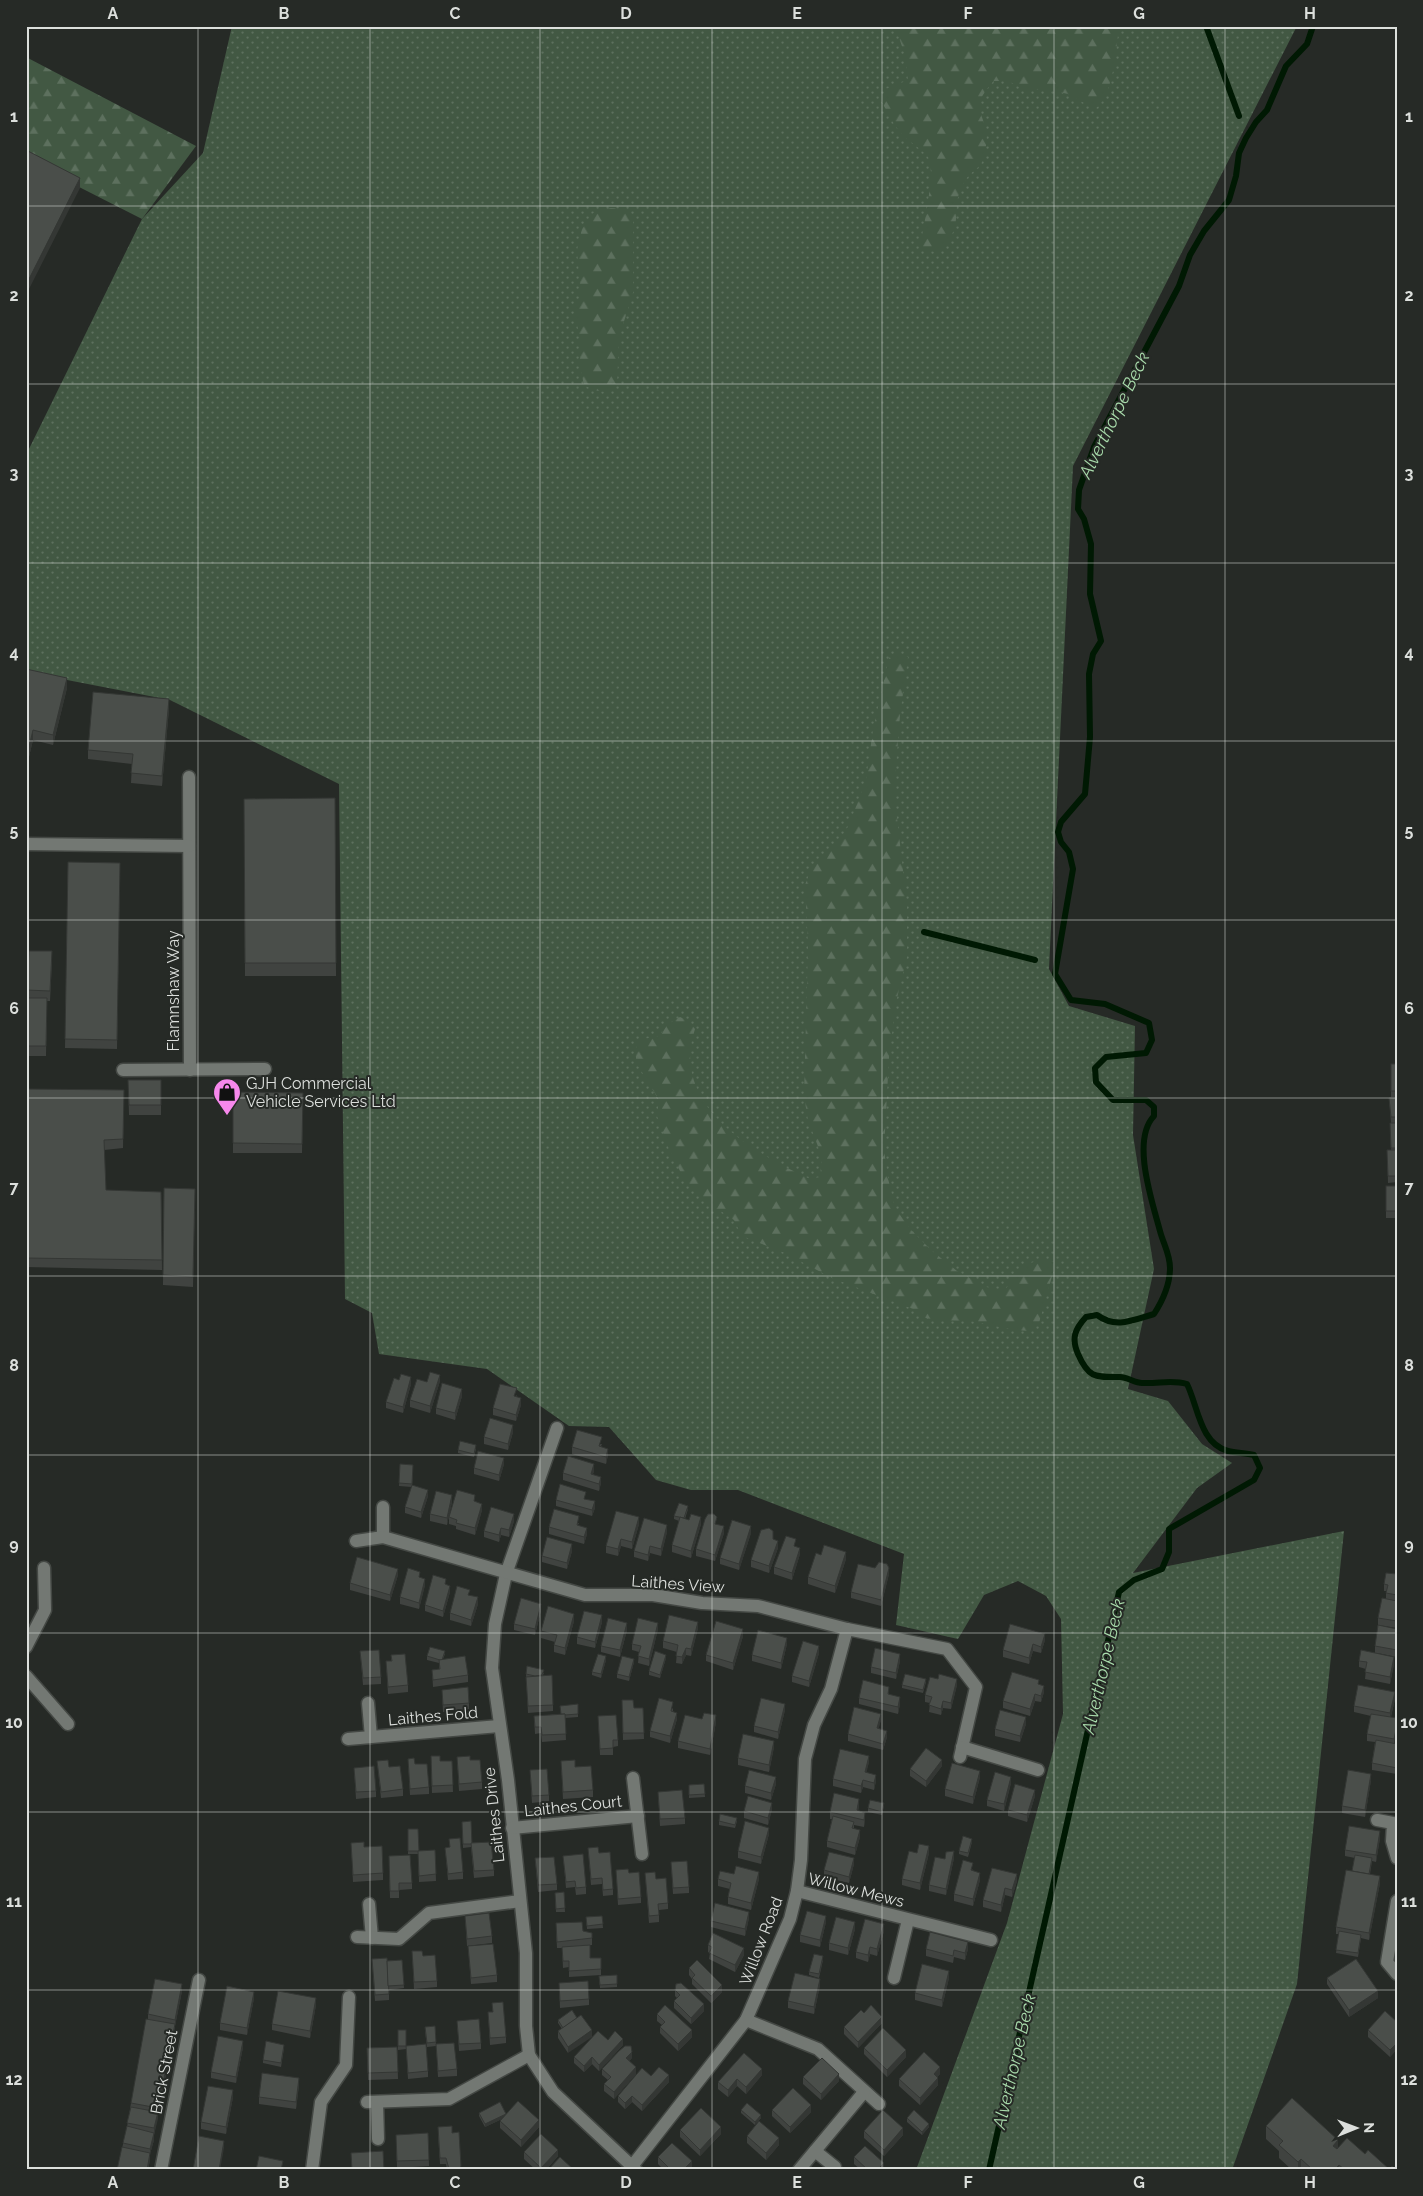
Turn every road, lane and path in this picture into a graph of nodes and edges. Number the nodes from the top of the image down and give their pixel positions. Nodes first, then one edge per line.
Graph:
1 (189, 777) dead end
2 (26, 844) edge
3 (189, 846) junction
4 (265, 1069) dead end
5 (123, 1070) dead end
6 (190, 1070) junction
7 (557, 1428) dead end
8 (383, 1507) dead end
9 (383, 1537) junction
10 (356, 1541) dead end
11 (44, 1568) dead end
12 (506, 1574) junction
13 (847, 1629) junction
14 (26, 1647) edge
15 (26, 1676) edge
16 (368, 1703) dead end
17 (68, 1724) dead end
18 (499, 1726) junction
19 (370, 1737) junction
20 (348, 1739) dead end
21 (1038, 1770) dead end
22 (633, 1778) dead end
23 (638, 1816) junction
24 (1377, 1820) dead end
25 (512, 1828) junction
26 (642, 1854) dead end
27 (1397, 1858) edge
28 (797, 1892) junction
29 (520, 1901) junction
30 (1397, 1901) edge
31 (369, 1904) dead end
32 (908, 1920) junction
33 (356, 1937) dead end
34 (372, 1938) junction
35 (991, 1940) dead end
36 (1397, 1974) edge
37 (894, 1978) dead end
38 (199, 1980) dead end
39 (348, 1997) dead end
40 (746, 2020) junction
41 (529, 2056) junction
42 (864, 2092) junction
43 (879, 2104) dead end
44 (378, 2139) dead end
45 (815, 2151) junction
46 (835, 2167) dead end
47 (632, 2169) edge
48 (161, 2170) edge
49 (312, 2170) edge
50 (799, 2170) edge

1 - 3 street, Flamnshaw Way
2 - 3 street
3 - 6 street, Flamnshaw Way
4 - 6 street
5 - 6 street, Flamnshaw Way
7 - 12 street, Laithes Drive
8 - 9 street
9 - 10 street
9 - 12 street, Laithes View
11 - 14 street
12 - 13 street, Laithes View
12 - 18 street, Laithes Drive
13 - 21 street, Laithes View
13 - 28 street, Willow Road
15 - 17 street
16 - 19 street, Laithes Fold
18 - 19 street, Laithes Fold
18 - 25 street, Laithes Drive
19 - 20 street, Laithes Fold
22 - 23 street, Laithes Court
23 - 25 street, Laithes Court
23 - 26 street, Laithes Court
24 - 27 street
25 - 29 street, Laithes Drive
28 - 32 street, Willow Mews
28 - 40 street, Willow Road
29 - 34 street
29 - 41 street, Laithes Drive
30 - 36 street
31 - 34 street
32 - 35 street, Willow Mews
32 - 37 street, Willow Mews
33 - 34 street
38 - 48 street, Brick Street
39 - 49 street
40 - 42 street
40 - 47 street, Willow Road
41 - 44 street
41 - 47 street, Laithes Drive
42 - 43 street
42 - 45 street
45 - 46 street
45 - 50 street

